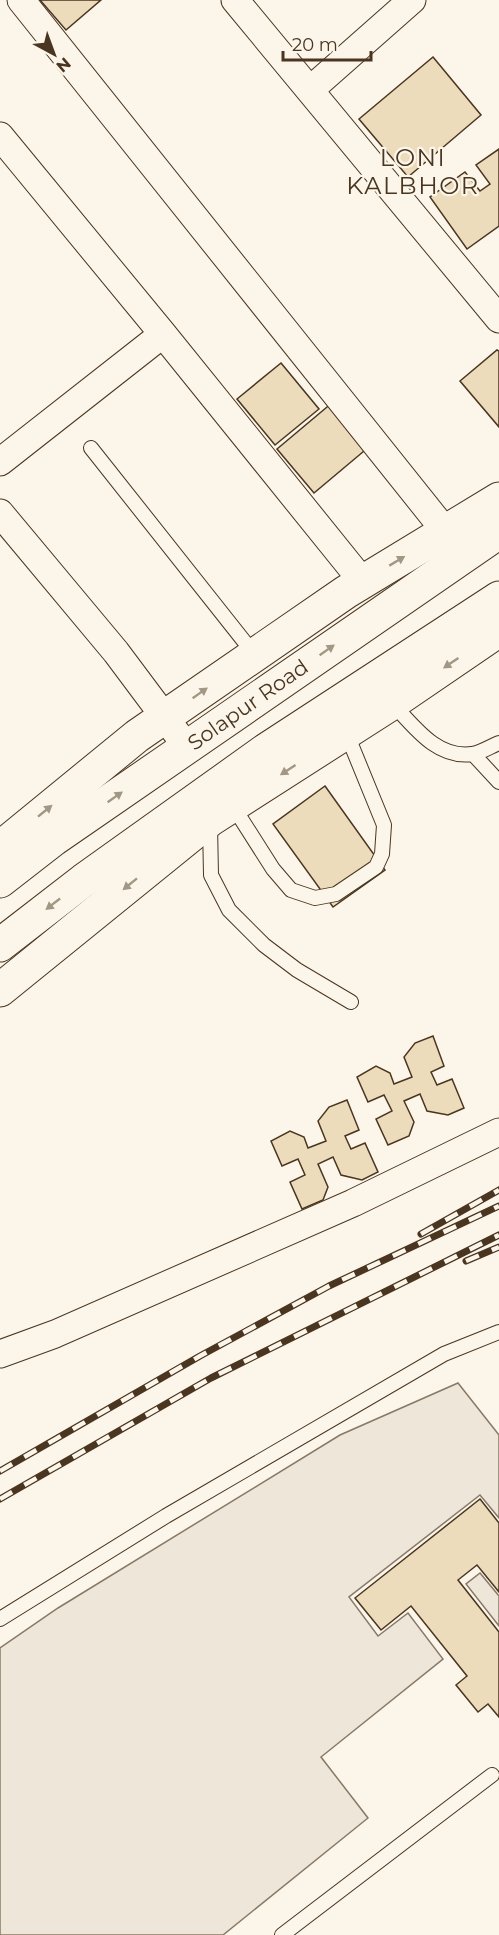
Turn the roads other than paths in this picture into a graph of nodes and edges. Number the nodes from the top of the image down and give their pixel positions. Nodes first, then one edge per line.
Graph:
1 (21, 0) edge
2 (235, 0) edge
3 (412, 0) edge
4 (310, 90) junction
5 (0, 136) edge
6 (499, 319) edge
7 (163, 334) junction
8 (92, 448) dead end
9 (0, 462) edge
10 (499, 499) edge
11 (0, 513) edge
12 (446, 531) junction
13 (499, 532) edge
14 (363, 582) junction
15 (499, 598) edge
16 (499, 630) edge
17 (255, 655) junction
18 (382, 692) junction
19 (164, 717) junction
20 (338, 721) junction
21 (499, 743) edge
22 (187, 747) junction
23 (473, 754) junction
24 (499, 782) edge
25 (217, 801) junction
26 (0, 848) edge
27 (0, 881) edge
28 (0, 945) edge
29 (0, 990) edge
30 (351, 1002) dead end
31 (499, 1132) edge
32 (499, 1332) edge
33 (0, 1354) edge
34 (0, 1619) edge
35 (492, 1775) dead end
36 (282, 1935) edge

1 - 12 street
2 - 4 street
3 - 4 street
4 - 6 street
5 - 7 street
7 - 9 street
7 - 14 street
8 - 17 lane
10 - 12 main road
11 - 19 street
14 -> 12 main road
22 -> 13 main road, Solapur Road
14 - 17 main road
15 - 18 main road
16 -> 18 main road
19 -> 17 main road
18 - 20 main road
18 - 23 lane
19 - 22 street
26 -> 19 main road
20 -> 25 main road
20 - 25 lane
21 - 23 lane
27 -> 22 main road, Solapur Road
23 - 24 lane
25 -> 28 main road
25 -> 29 main road
25 - 30 lane
31 - 33 street
32 - 34 lane
35 - 36 lane

